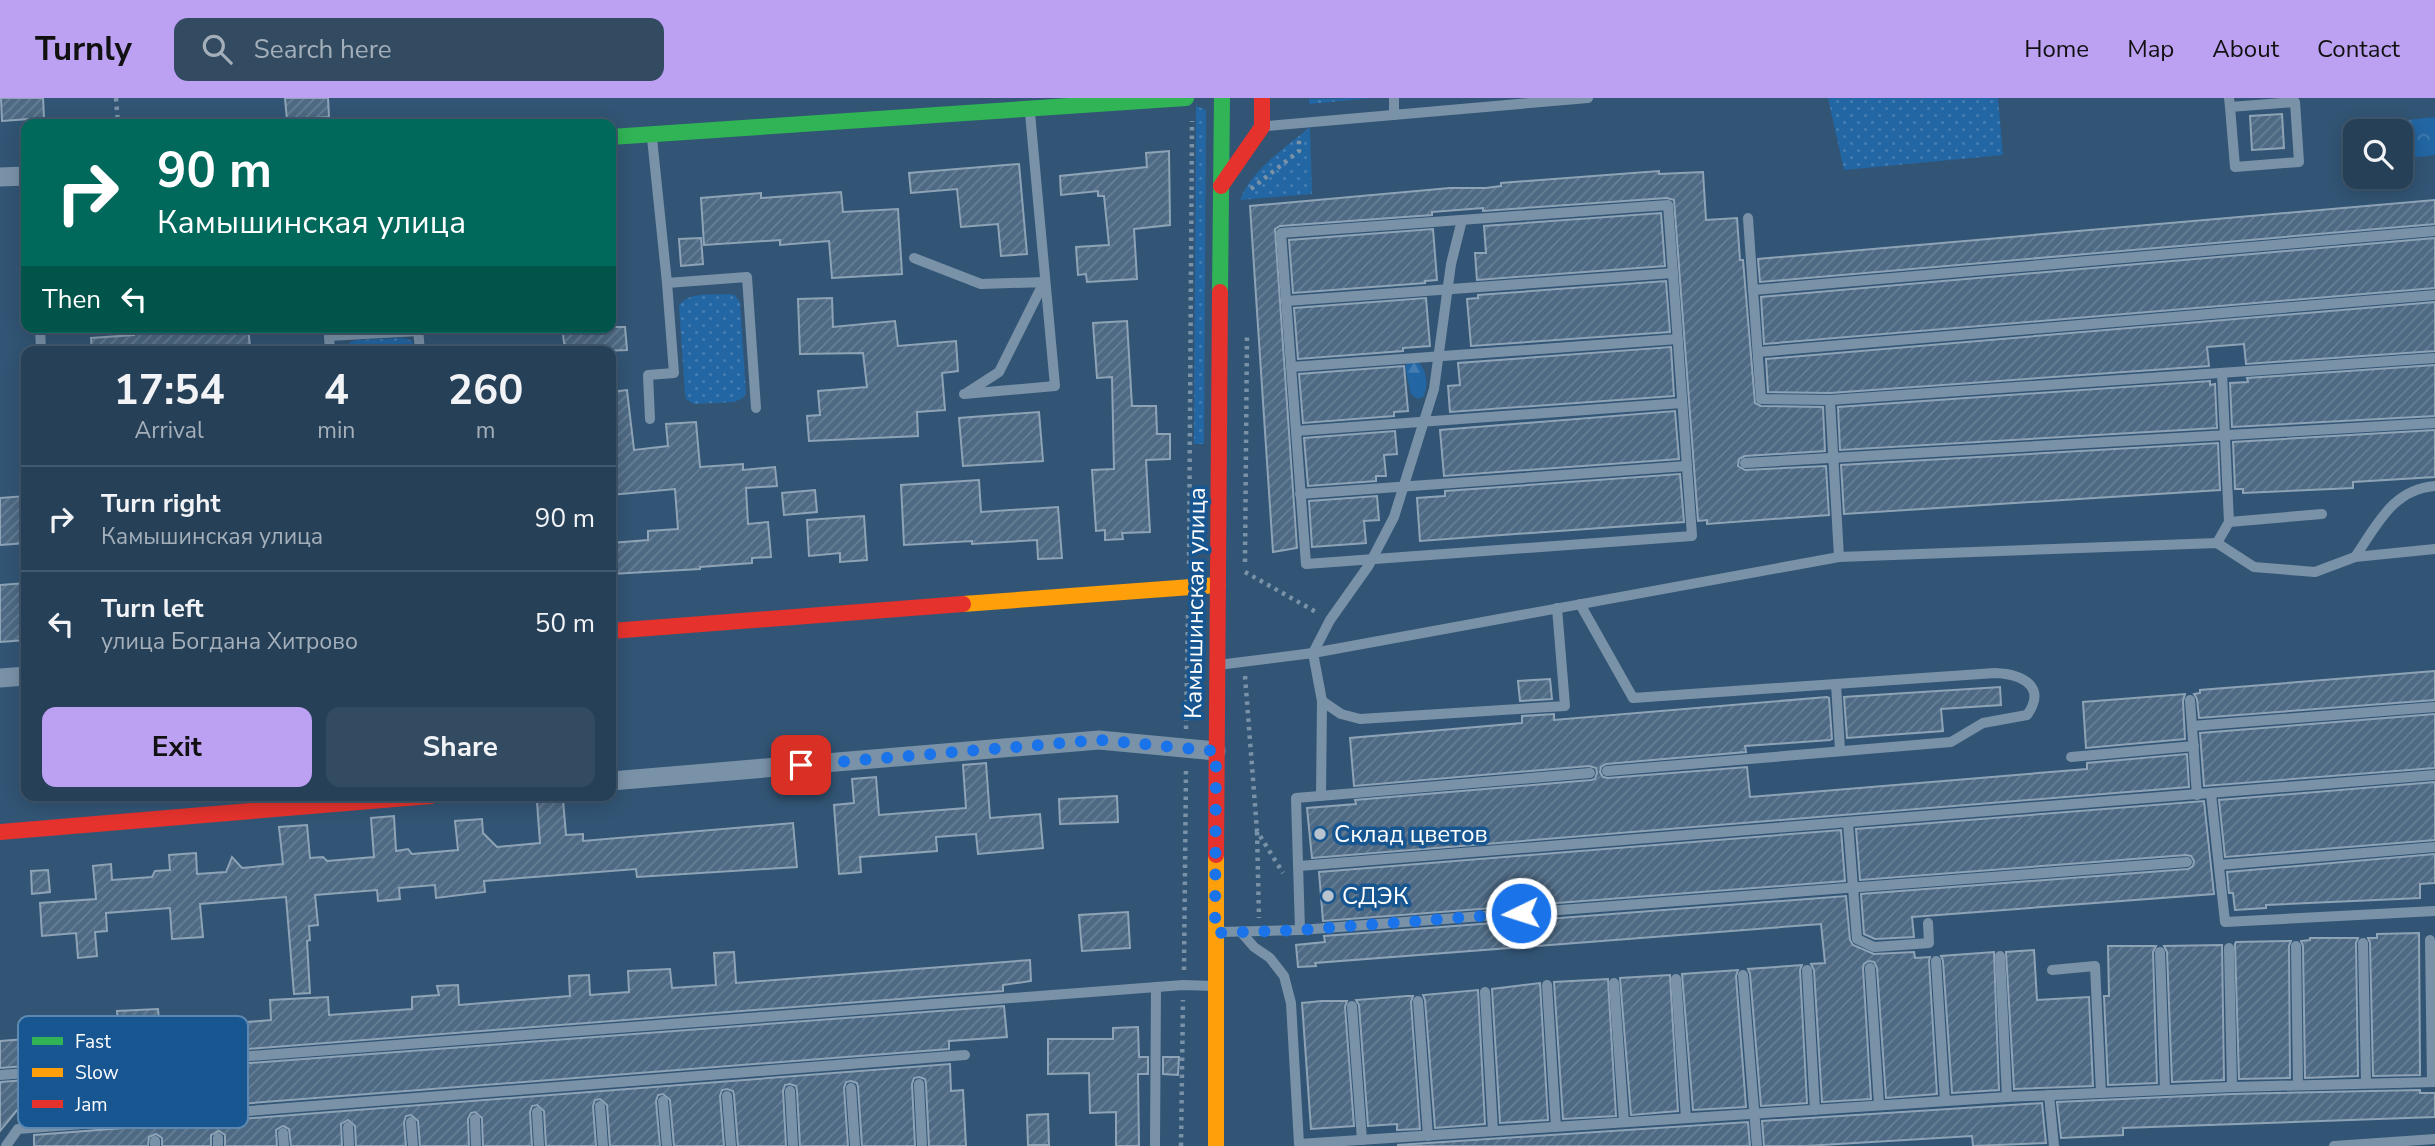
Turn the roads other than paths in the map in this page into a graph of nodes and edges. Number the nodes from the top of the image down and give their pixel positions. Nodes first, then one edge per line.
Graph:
1 (1222, 98) edge
2 (1262, 98) edge
3 (1394, 98) edge
4 (1588, 98) edge
5 (2229, 102) edge
6 (1189, 105) edge
7 (1029, 108) junction
8 (1394, 115) junction
9 (1262, 127) junction
10 (652, 134) junction
11 (616, 137) edge
12 (21, 176) edge
13 (0, 177) edge
14 (1221, 187) junction
15 (1748, 218) dead end
16 (1462, 220) junction
17 (2435, 231) edge
18 (914, 258) dead end
19 (1673, 273) junction
20 (1044, 282) junction
21 (667, 283) junction
22 (1448, 289) junction
23 (1753, 290) junction
24 (2435, 295) edge
25 (1286, 301) junction
26 (367, 333) edge
27 (1678, 339) junction
28 (330, 346) edge
29 (1758, 352) junction
30 (1438, 356) junction
31 (2435, 358) edge
32 (1291, 367) junction
33 (2222, 373) junction
34 (1830, 400) junction
35 (1682, 402) junction
36 (756, 408) dead end
37 (650, 419) dead end
38 (1424, 421) junction
39 (2435, 423) edge
40 (1296, 430) junction
41 (2224, 437) junction
42 (1835, 457) junction
43 (1745, 463) dead end
44 (1687, 466) junction
45 (1404, 486) junction
46 (2435, 486) edge
47 (1300, 494) junction
48 (2322, 514) dead end
49 (2229, 522) junction
50 (2217, 543) junction
51 (2435, 549) edge
52 (1839, 557) junction
53 (2355, 557) junction
54 (1371, 559) junction
55 (1218, 584) junction
56 (1580, 604) junction
57 (1557, 608) junction
58 (616, 631) edge
59 (1312, 653) junction
60 (1217, 665) junction
61 (21, 677) edge
62 (0, 678) edge
63 (1836, 684) junction
64 (2190, 700) dead end
65 (1322, 701) junction
66 (2435, 707) edge
67 (2192, 726) junction
68 (2194, 746) junction
69 (1840, 750) junction
70 (1216, 751) junction
71 (2071, 757) dead end
72 (1608, 771) dead end
73 (1590, 773) dead end
74 (2435, 775) edge
75 (616, 781) edge
76 (2211, 794) junction
77 (2197, 795) junction
78 (1321, 796) junction
79 (371, 801) edge
80 (1848, 822) junction
81 (0, 832) edge
82 (2435, 847) edge
83 (2187, 862) dead end
84 (2219, 864) junction
85 (1299, 866) junction
86 (1853, 888) junction
87 (2435, 911) edge
88 (1928, 923) dead end
89 (1300, 930) junction
90 (1241, 932) junction
91 (1215, 933) junction
92 (2430, 940) dead end
93 (2363, 943) dead end
94 (2296, 946) dead end
95 (2229, 947) dead end
96 (2160, 952) dead end
97 (2000, 956) dead end
98 (1936, 961) dead end
99 (1870, 968) dead end
100 (1807, 970) dead end
101 (2052, 970) dead end
102 (1743, 975) dead end
103 (1676, 979) dead end
104 (1614, 984) dead end
105 (1548, 985) dead end
106 (1215, 986) junction
107 (1156, 987) junction
108 (1485, 992) dead end
109 (1418, 1001) dead end
110 (1352, 1006) dead end
111 (248, 1055) edge
112 (965, 1055) dead end
113 (18, 1073) edge
114 (0, 1074) edge
115 (2433, 1082) edge
116 (2367, 1083) junction
117 (919, 1084) dead end
118 (2298, 1085) junction
119 (2232, 1087) junction
120 (850, 1088) dead end
121 (2165, 1090) junction
122 (790, 1091) dead end
123 (2101, 1093) junction
124 (2049, 1095) junction
125 (727, 1096) dead end
126 (2007, 1097) junction
127 (663, 1101) dead end
128 (1945, 1101) junction
129 (1879, 1105) junction
130 (600, 1106) dead end
131 (1815, 1110) junction
132 (248, 1111) edge
133 (537, 1112) dead end
134 (1755, 1112) junction
135 (1686, 1118) junction
136 (475, 1119) dead end
137 (411, 1122) dead end
138 (1624, 1122) junction
139 (348, 1127) dead end
140 (1556, 1127) junction
141 (32, 1128) edge
142 (1493, 1131) junction
143 (284, 1133) dead end
144 (1428, 1136) junction
145 (2435, 1139) edge
146 (1362, 1140) junction
147 (1296, 1145) edge
148 (6, 1146) edge
149 (284, 1146) edge
150 (349, 1146) edge
151 (413, 1146) edge
152 (476, 1146) edge
153 (539, 1146) edge
154 (603, 1146) edge
155 (667, 1146) edge
156 (731, 1146) edge
157 (793, 1146) edge
158 (855, 1146) edge
159 (922, 1146) edge
160 (1155, 1146) edge
161 (1216, 1146) edge
162 (1757, 1146) edge
163 (2054, 1146) edge
164 (2334, 1146) edge

1 - 14 street, Камышинская улица
2 - 9 street
3 - 8 lane
4 - 8 lane
5 - 5 lane
6 - 7 street
7 - 10 street
7 - 20 lane
8 - 9 lane
9 - 14 street
10 - 11 street
10 - 21 lane
12 - 13 street
14 - 55 street, Камышинская улица
15 - 23 lane
16 - 19 lane
16 - 22 lane
16 - 25 lane
17 - 23 lane
18 - 20 lane
19 - 22 lane
19 - 27 lane
20 - 20 lane
21 - 36 lane
21 - 37 lane
22 - 25 lane
22 - 30 lane
23 - 29 lane
24 - 29 lane
25 - 32 lane
26 - 28 lane
27 - 30 lane
27 - 35 lane
29 - 34 lane
30 - 32 lane
30 - 38 lane
31 - 33 lane
32 - 40 lane
33 - 34 lane
33 - 41 lane
34 - 42 lane
35 - 38 lane
35 - 44 lane
38 - 40 lane
38 - 45 lane
39 - 41 lane
40 - 47 lane
41 - 42 lane
41 - 49 lane
42 - 43 lane
42 - 52 lane
44 - 45 lane
44 - 54 lane
45 - 47 lane
45 - 54 lane
46 - 53 lane
47 - 54 lane
48 - 49 lane
49 - 50 lane
50 - 52 lane
50 - 53 lane
51 - 53 lane
52 - 56 lane
54 - 59 lane
55 - 58 street
55 - 60 street, Камышинская улица
56 - 57 lane
56 - 63 lane
57 - 59 lane
57 - 65 lane
59 - 60 lane
59 - 65 lane
60 - 70 street, Камышинская улица
61 - 62 street
63 - 69 lane
63 - 69 lane
64 - 67 lane
65 - 78 lane
66 - 67 lane
67 - 68 lane
68 - 71 lane
68 - 77 lane
69 - 72 lane
70 - 75 street
70 - 91 street, Камышинская улица
73 - 78 lane
74 - 76 lane
76 - 77 lane
76 - 84 lane
77 - 80 lane
78 - 85 lane
79 - 81 street
80 - 85 lane
80 - 86 lane
82 - 84 lane
83 - 86 lane
84 - 87 lane
85 - 89 lane
86 - 88 lane
86 - 89 lane
89 - 90 lane
90 - 91 lane
90 - 147 lane
91 - 106 street, Камышинская улица
92 - 115 lane
93 - 116 lane
94 - 118 lane
95 - 119 lane
96 - 121 lane
97 - 126 lane
98 - 128 lane
99 - 129 lane
100 - 131 lane
101 - 123 lane
102 - 134 lane
103 - 135 lane
104 - 138 lane
105 - 140 lane
106 - 107 lane
106 - 161 street, Камышинская улица
107 - 111 lane
107 - 160 lane
108 - 142 lane
109 - 144 lane
110 - 146 lane
112 - 132 lane
113 - 114 lane
115 - 116 lane
116 - 118 lane
117 - 159 lane
118 - 119 lane
119 - 121 lane
120 - 158 lane
121 - 123 lane
122 - 157 lane
123 - 124 lane
124 - 126 lane
124 - 163 lane
125 - 156 lane
126 - 128 lane
127 - 155 lane
128 - 129 lane
129 - 131 lane
130 - 154 lane
131 - 134 lane
133 - 153 lane
134 - 135 lane
134 - 162 lane
135 - 138 lane
136 - 152 lane
137 - 151 lane
138 - 140 lane
139 - 150 lane
140 - 142 lane
141 - 148 lane
142 - 144 lane
143 - 149 lane
144 - 146 lane
145 - 164 lane
146 - 147 lane

